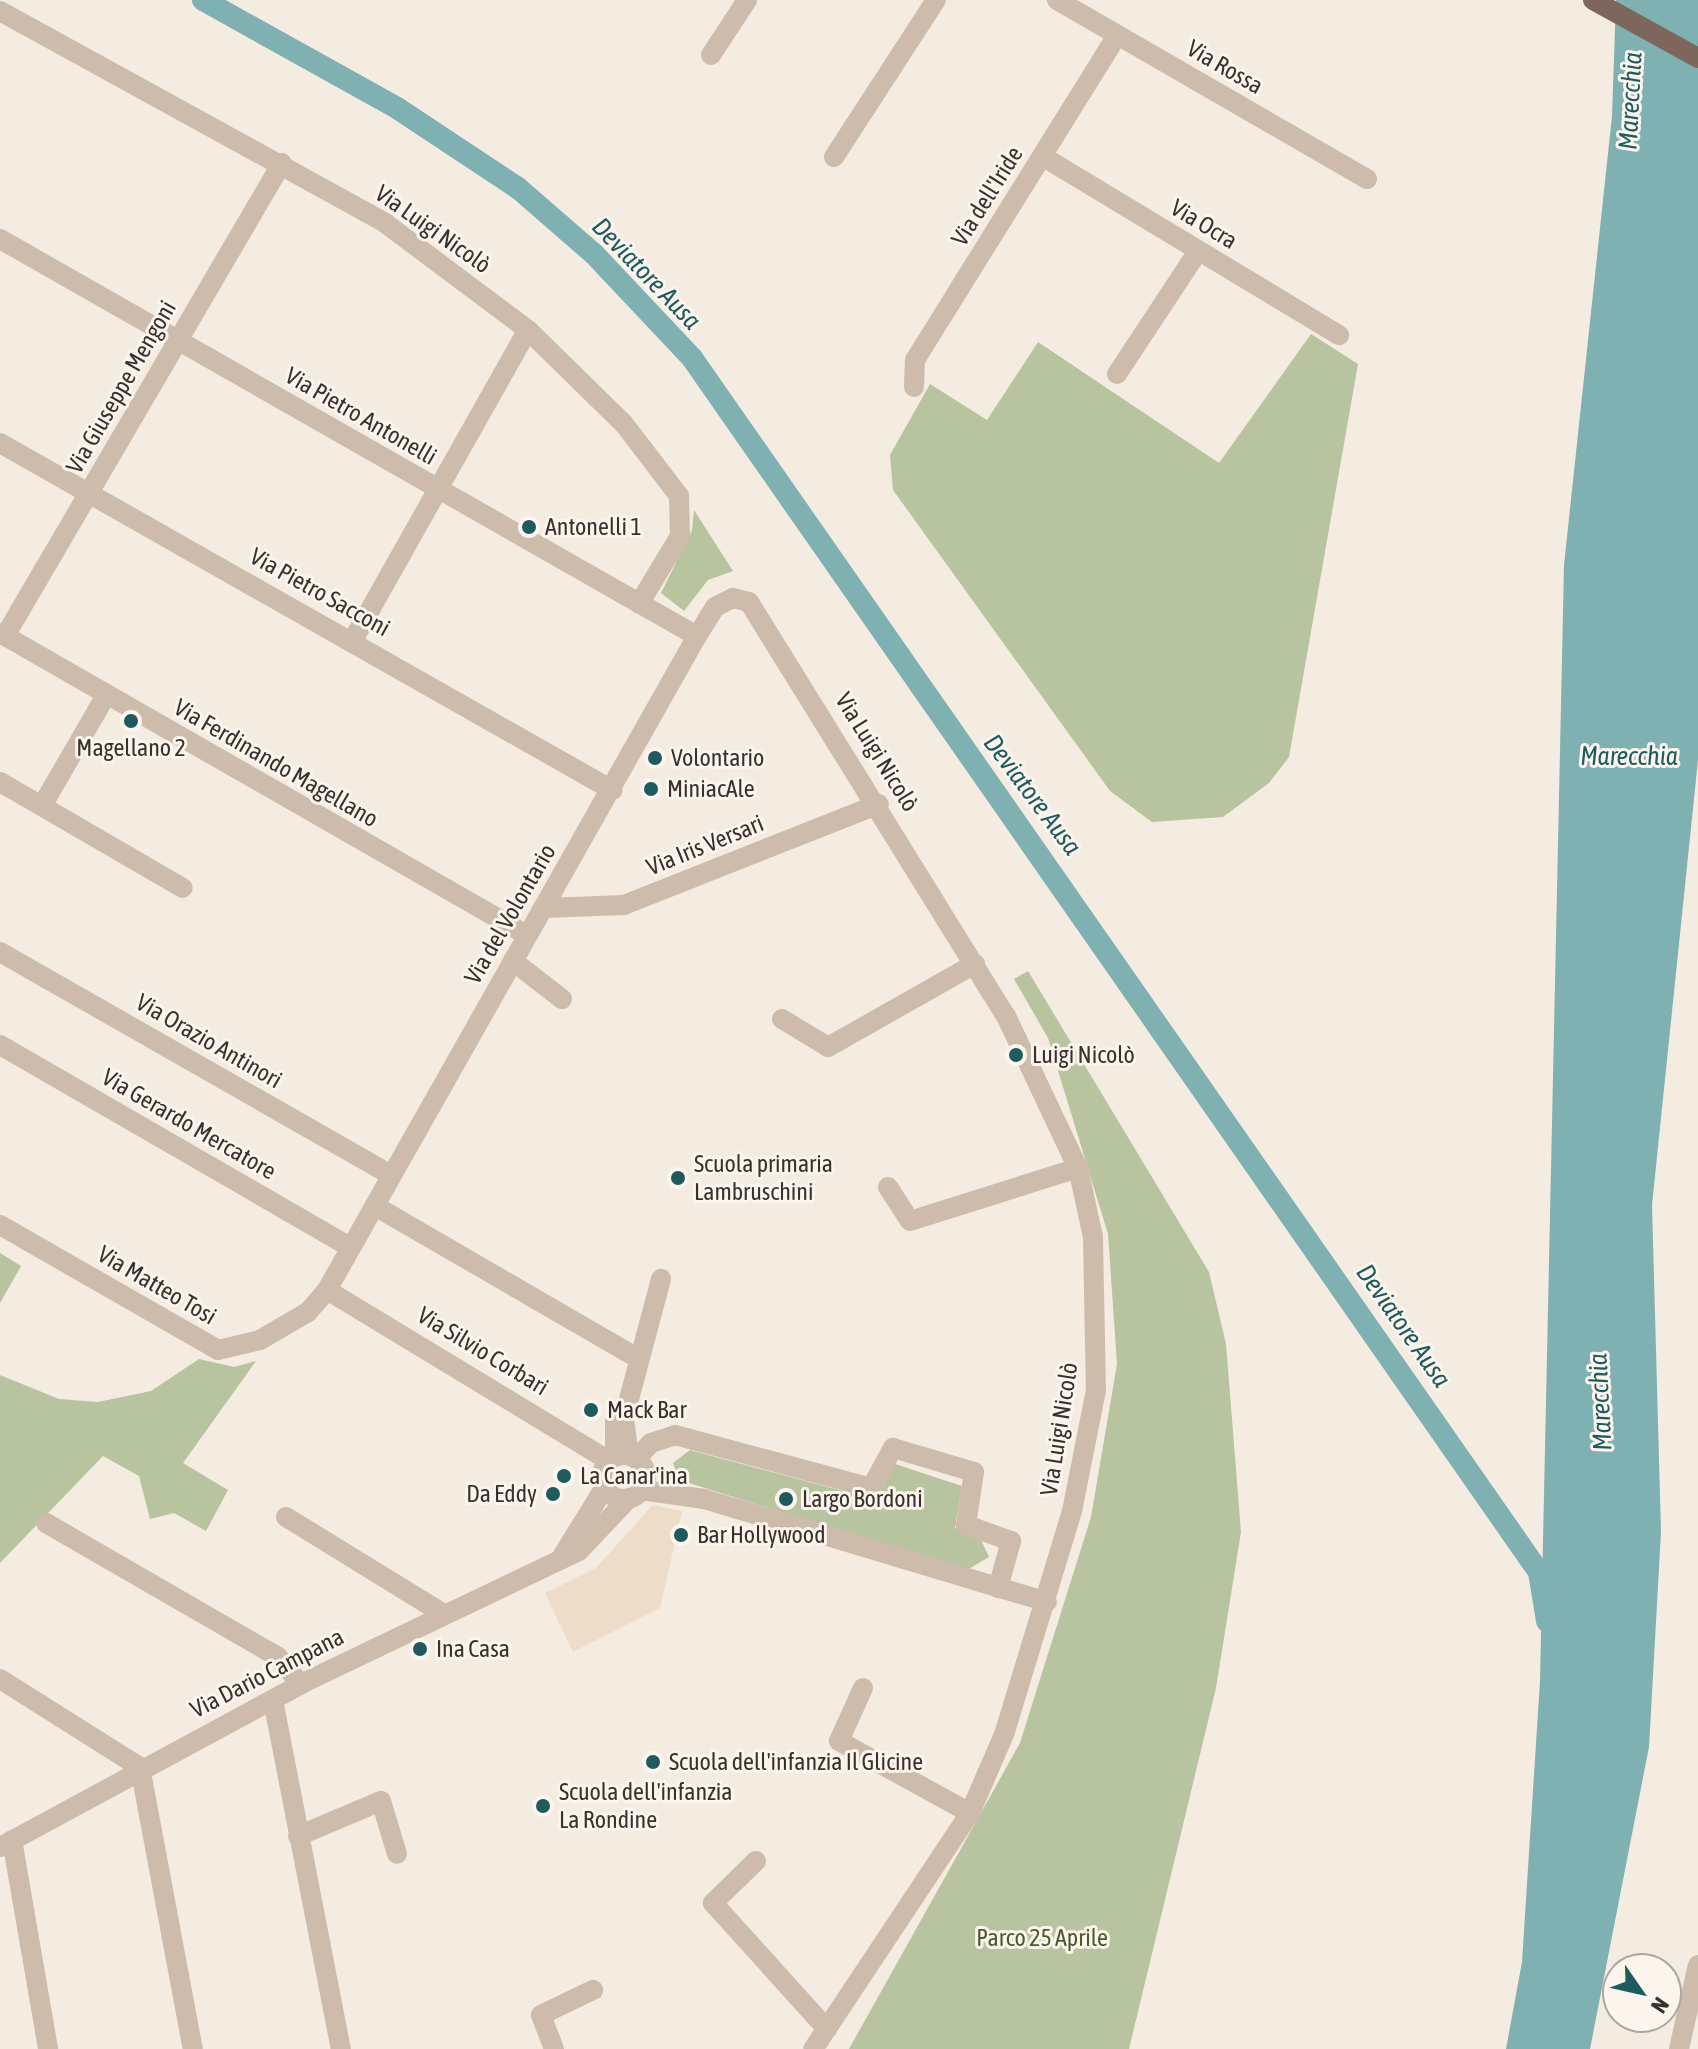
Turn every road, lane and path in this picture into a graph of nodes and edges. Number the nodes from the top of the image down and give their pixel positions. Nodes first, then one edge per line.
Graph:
1 (747, 0) edge
2 (936, 0) edge
3 (1057, 0) edge
4 (1593, 0) edge
5 (0, 11) edge
6 (1117, 35) junction
7 (711, 55) dead end
8 (1698, 58) edge
9 (1042, 156) junction
10 (834, 157) dead end
11 (282, 163) junction
12 (1367, 179) dead end
13 (0, 239) edge
14 (1198, 251) junction
15 (528, 330) junction
16 (1339, 335) dead end
17 (178, 339) junction
18 (1117, 374) dead end
19 (914, 387) dead end
20 (0, 443) edge
21 (435, 490) junction
22 (89, 494) junction
23 (639, 604) junction
24 (715, 607) joint
25 (3, 635) edge
26 (697, 636) junction
27 (353, 640) junction
28 (106, 695) junction
29 (0, 782) edge
30 (612, 790) junction
31 (879, 804) junction
32 (42, 806) junction
33 (183, 888) dead end
34 (544, 908) junction
35 (527, 935) junction
36 (0, 952) edge
37 (513, 961) junction
38 (975, 964) junction
39 (562, 999) dead end
40 (782, 1019) dead end
41 (0, 1045) edge
42 (1078, 1168) junction
43 (391, 1175) junction
44 (888, 1187) dead end
45 (375, 1206) junction
46 (0, 1225) edge
47 (351, 1248) junction
48 (661, 1279) dead end
49 (327, 1290) junction
50 (636, 1357) junction
51 (629, 1470) junction
52 (286, 1517) dead end
53 (46, 1523) dead end
54 (563, 1555) junction
55 (998, 1588) junction
56 (1047, 1602) junction
57 (442, 1613) junction
58 (0, 1679) edge
59 (301, 1684) junction
60 (863, 1688) dead end
61 (273, 1700) junction
62 (140, 1767) junction
63 (970, 1813) junction
64 (298, 1836) junction
65 (6, 1844) edge
66 (397, 1854) dead end
67 (756, 1861) dead end
68 (1698, 1965) edge
69 (593, 1990) dead end
70 (1693, 2005) edge
71 (827, 2029) junction
72 (48, 2049) edge
73 (193, 2049) edge
74 (341, 2049) edge
75 (554, 2049) edge
76 (813, 2049) edge
77 (1679, 2049) edge

1 - 7 street
2 - 10 street
3 - 6 street, Via Rossa
4 - 8 main road
5 - 11 street, Via Luigi Nicolò
6 - 9 street, Via dell'Iride
6 - 12 street, Via Rossa
9 - 14 street, Via Ocra
9 - 19 street, Via dell'Iride
11 - 15 street, Via Luigi Nicolò
11 - 17 street, Via Giuseppe Mengoni
13 - 17 street, Via Pietro Antonelli
14 - 16 street, Via Ocra
14 - 18 street
15 - 21 street
15 - 23 street, Via Luigi Nicolò
17 - 21 street, Via Pietro Antonelli
17 - 22 street, Via Giuseppe Mengoni
20 - 22 street, Via Pietro Sacconi
21 - 23 street, Via Pietro Antonelli
21 - 27 street
22 - 25 street, Via Giuseppe Mengoni
22 - 27 street, Via Pietro Sacconi
23 - 26 street, Via Pietro Antonelli
24 - 26 street, Via del Volontario
24 - 31 street, Via Luigi Nicolò
25 - 28 street, Via Ferdinando Magellano
26 - 30 street, Via del Volontario
27 - 30 street, Via Pietro Sacconi
28 - 32 street
28 - 35 street, Via Ferdinando Magellano
29 - 32 street
30 - 34 street, Via del Volontario
31 - 34 street, Via Iris Versari
31 - 38 street, Via Luigi Nicolò
32 - 33 street
34 - 35 street, Via del Volontario
35 - 37 street, Via del Volontario
36 - 43 street, Via Orazio Antinori
37 - 39 street
37 - 43 street, Via del Volontario
38 - 40 street
38 - 42 street, Via Luigi Nicolò
41 - 47 street, Via Gerardo Mercatore
42 - 44 street
42 - 56 street, Via Luigi Nicolò
43 - 45 street, Via del Volontario
45 - 47 street, Via del Volontario
45 - 50 street
46 - 49 street, Via Matteo Tosi
47 - 49 street, Via Matteo Tosi
48 - 50 street
49 - 51 street, Via Silvio Corbari
50 - 51 street
51 - 54 street
51 - 54 street, Via Dario Campana
51 - 55 street, Via Silvio Corbari
51 - 55 street, Via Dario Campana
52 - 57 street
53 - 59 street
54 - 57 street, Via Dario Campana
55 - 56 street, Via Silvio Corbari
56 - 63 street, Via Luigi Nicolò
57 - 59 street, Via Dario Campana
58 - 62 street
59 - 61 street, Via Dario Campana
60 - 63 street
61 - 62 street, Via Dario Campana
61 - 64 street
62 - 65 street, Via Dario Campana
62 - 73 street
63 - 71 street, Via Luigi Nicolò
64 - 66 street
64 - 74 street
65 - 72 street
67 - 71 street
68 - 70 street
69 - 75 street
70 - 77 street
71 - 76 street, Via Luigi Nicolò

